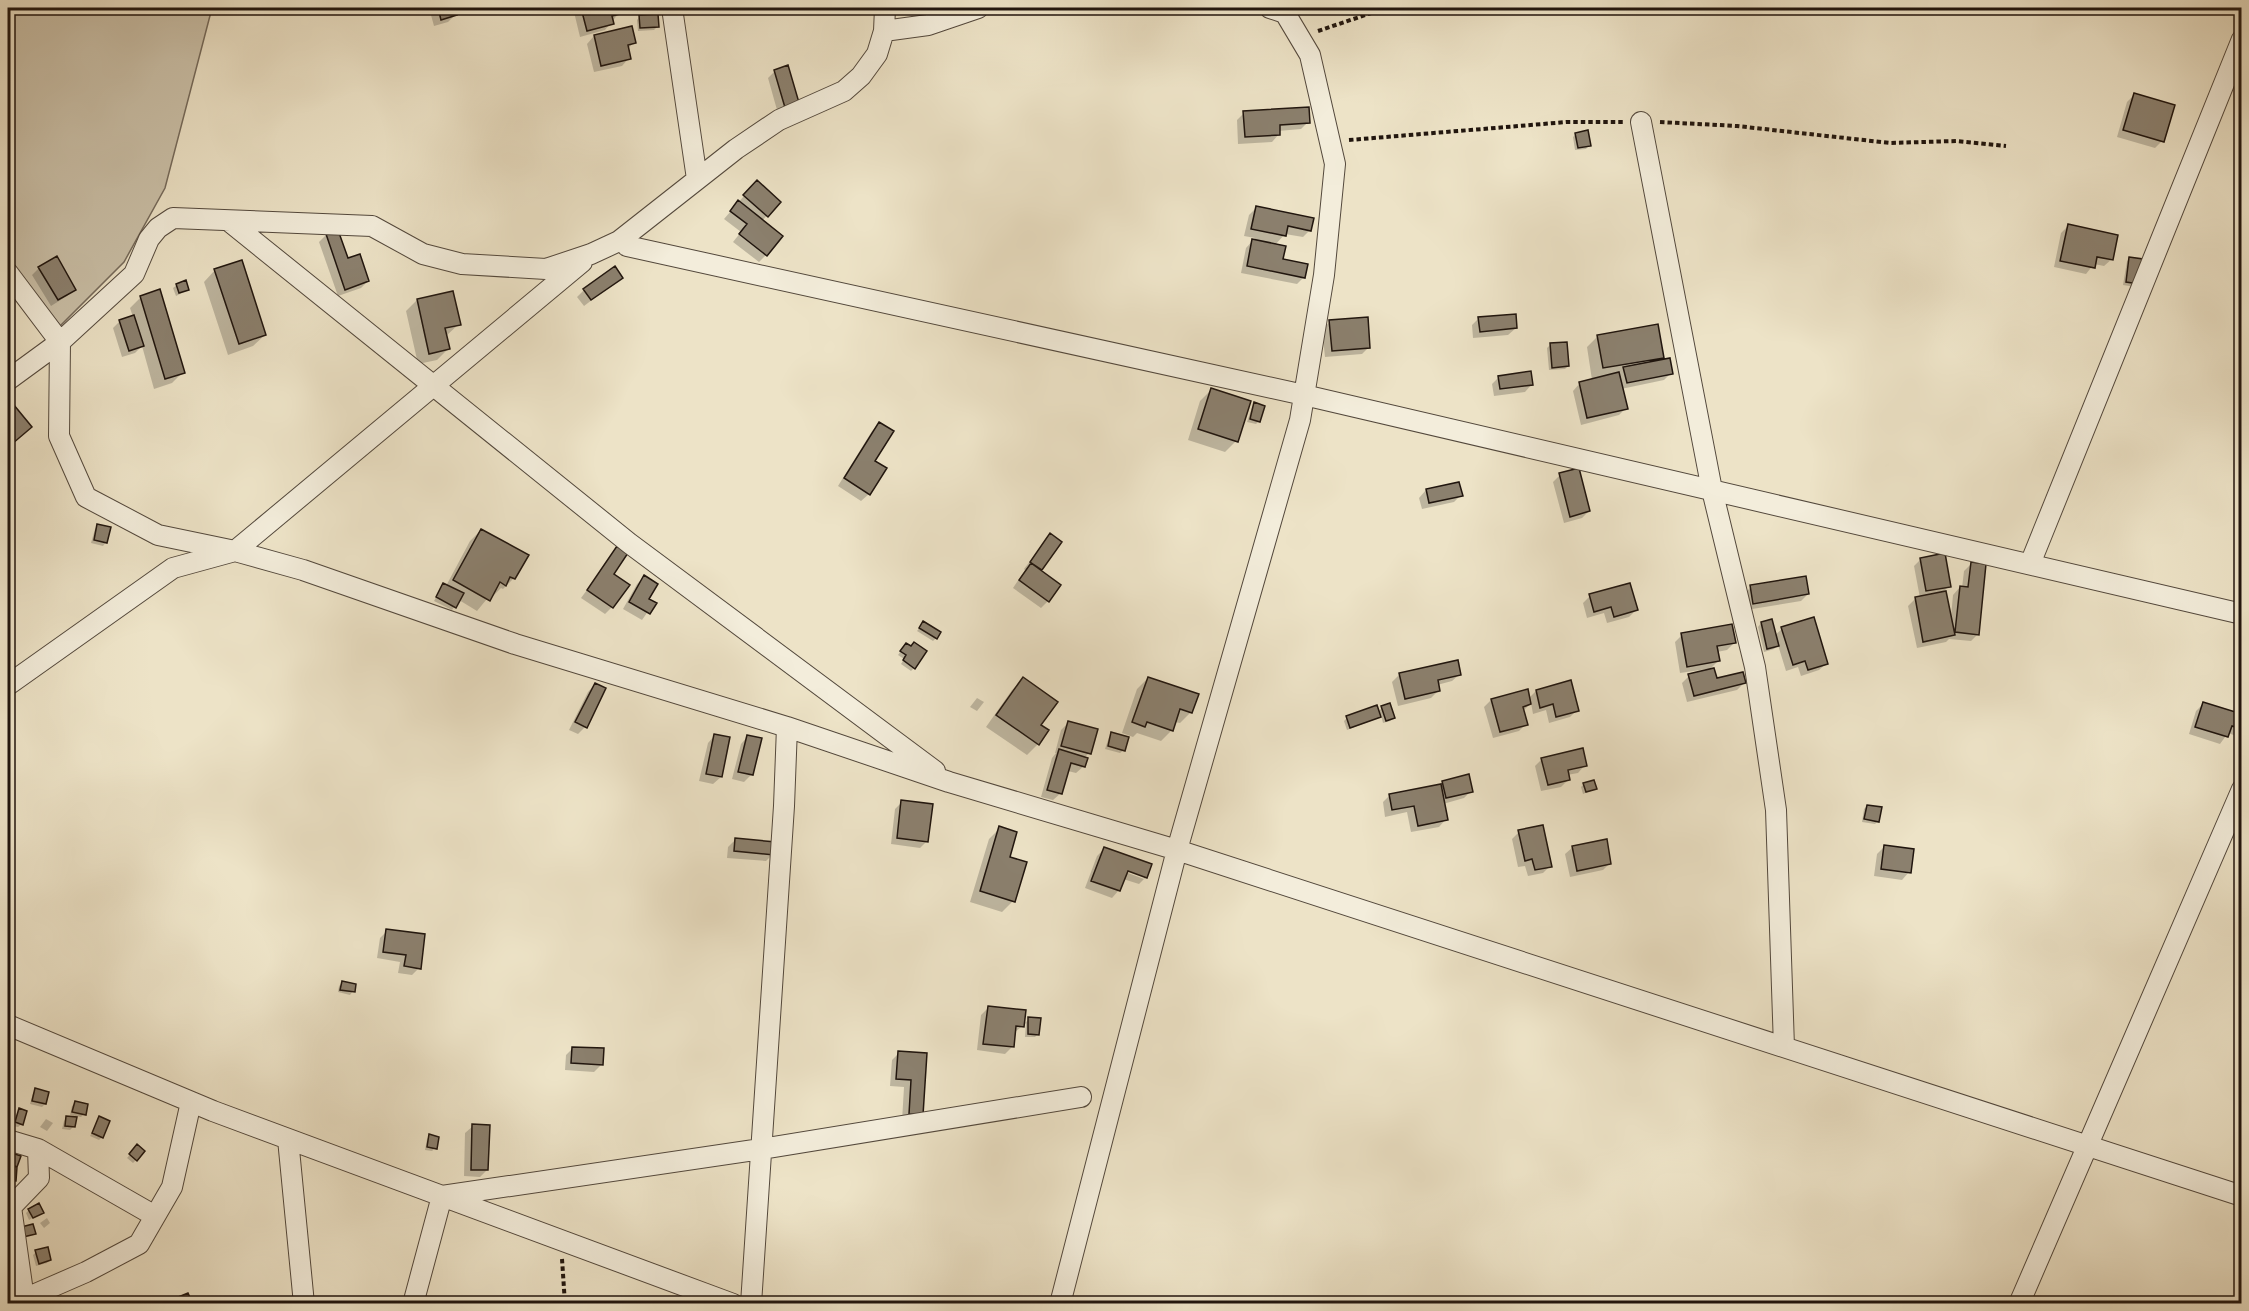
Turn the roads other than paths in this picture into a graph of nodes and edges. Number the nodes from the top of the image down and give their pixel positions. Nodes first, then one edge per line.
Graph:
1 (672, 8) edge
2 (885, 8) edge
3 (978, 8) edge
4 (1270, 8) edge
5 (884, 31) junction
6 (2241, 39) edge
7 (1641, 122) road end
8 (698, 179) junction
9 (230, 222) junction
10 (627, 246) dead end
11 (591, 254) junction
12 (8, 273) edge
13 (60, 342) junction
14 (8, 380) edge
15 (433, 386) junction
16 (1304, 395) junction
17 (1712, 490) junction
18 (235, 551) junction
19 (2030, 564) junction
20 (2241, 614) edge
21 (8, 685) edge
22 (787, 727) junction
23 (949, 782) junction
24 (2241, 789) edge
25 (1178, 850) junction
26 (8, 1025) edge
27 (1784, 1047) junction
28 (1081, 1097) dead end
29 (191, 1102) junction
30 (288, 1139) junction
31 (8, 1140) edge
32 (2087, 1145) junction
33 (38, 1149) junction
34 (761, 1149) junction
35 (442, 1196) junction
36 (2241, 1196) edge
37 (155, 1216) junction
38 (22, 1301) edge
39 (304, 1304) edge
40 (413, 1304) edge
41 (733, 1304) edge
42 (751, 1304) edge
43 (1060, 1304) edge
44 (2019, 1304) edge

1 - 8 street
2 - 5 street
3 - 5 street
4 - 16 street
5 - 8 street
6 - 19 street
7 - 17 street
8 - 11 street
9 - 11 street
9 - 13 street
9 - 15 street
10 - 16 street
11 - 15 street
12 - 13 street
13 - 14 street
13 - 18 street
15 - 18 street
15 - 23 street
16 - 17 street
16 - 25 street
17 - 19 street
17 - 27 street
18 - 21 street
18 - 22 street
19 - 20 street
22 - 23 street
22 - 34 street
23 - 25 street
24 - 32 street
25 - 27 street
25 - 43 street
26 - 29 street
27 - 32 street
28 - 34 street
29 - 30 street
29 - 37 street
30 - 35 street
30 - 39 street
31 - 33 street
32 - 36 street
32 - 44 street
33 - 37 street
33 - 38 street
34 - 35 street
34 - 42 street
35 - 40 street
35 - 41 street
37 - 38 street

